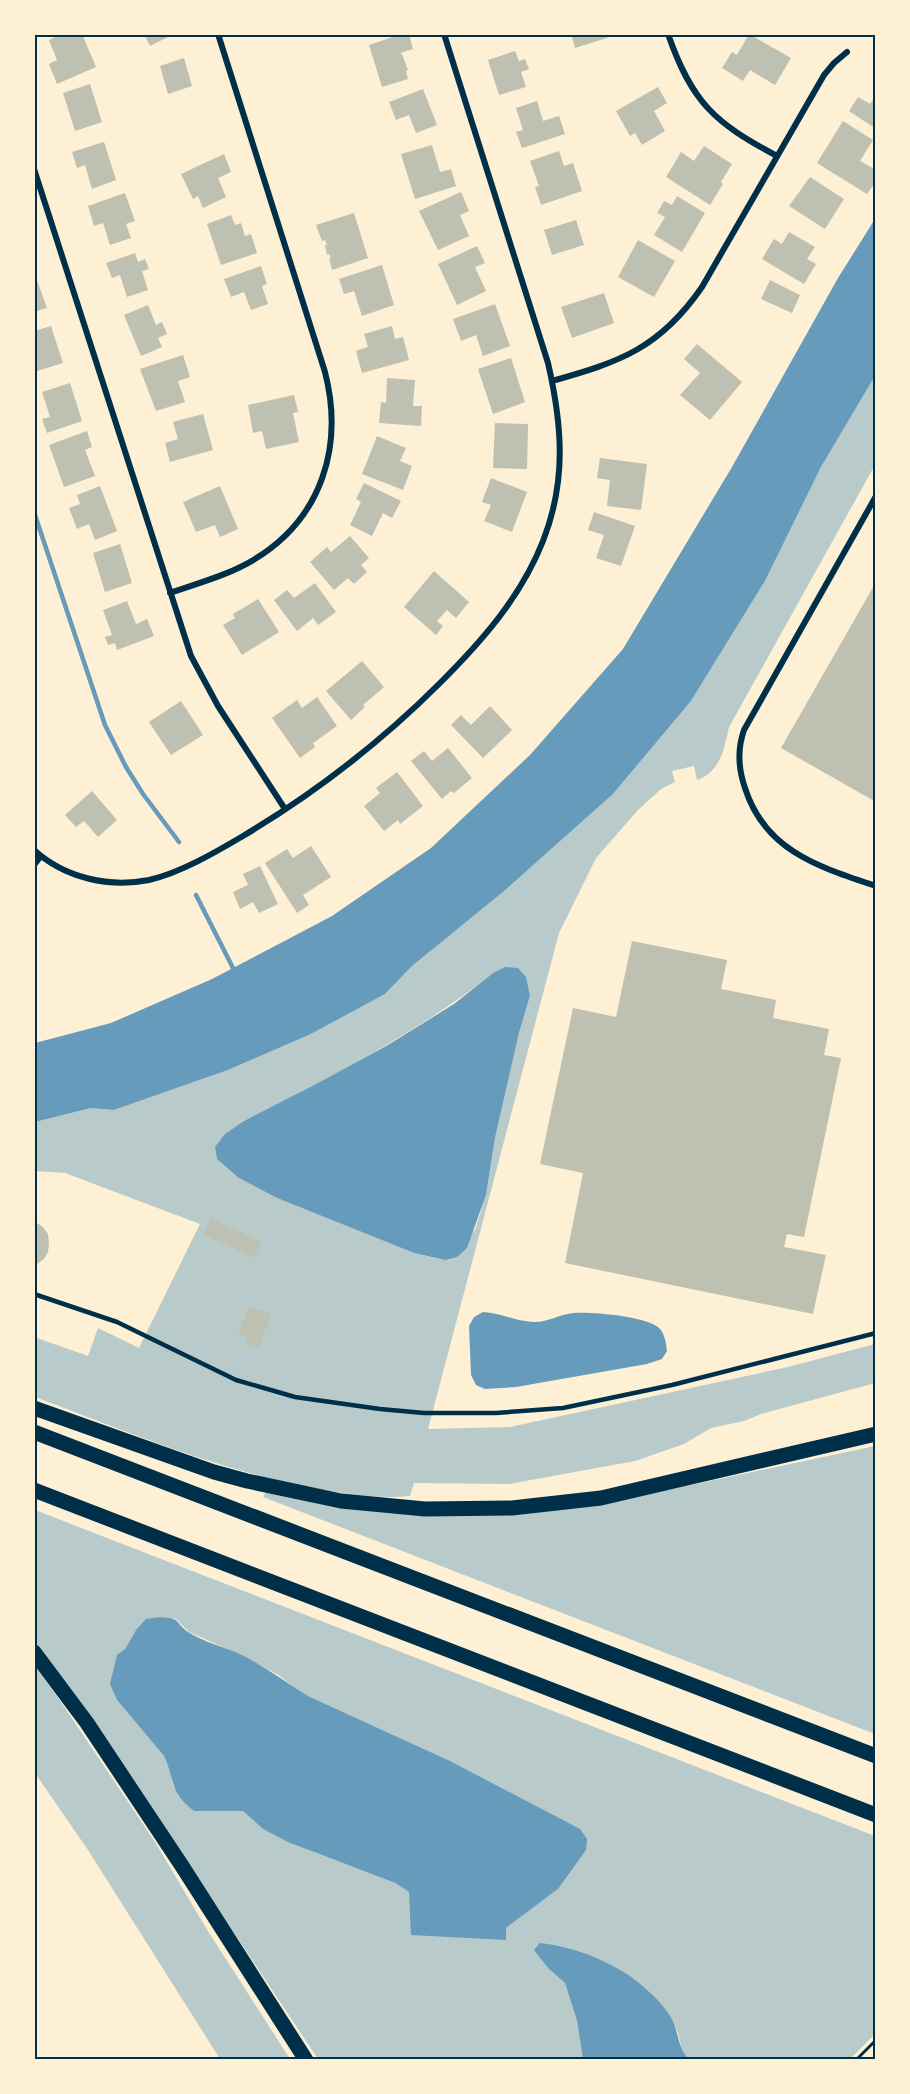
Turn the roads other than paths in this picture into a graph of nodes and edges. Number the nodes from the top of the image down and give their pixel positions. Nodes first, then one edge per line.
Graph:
1 (218, 34) edge
2 (444, 34) edge
3 (668, 34) edge
4 (847, 52) dead end
5 (777, 156) junction
6 (34, 169) edge
7 (552, 381) junction
8 (876, 496) edge
9 (170, 593) junction
10 (285, 809) junction
11 (34, 850) edge
12 (41, 856) junction
13 (34, 865) edge
14 (876, 886) edge
15 (34, 1294) edge
16 (876, 1333) edge
17 (34, 1408) edge
18 (34, 1432) edge
19 (876, 1434) edge
20 (34, 1490) edge
21 (34, 1652) edge
22 (876, 1756) edge
23 (876, 1815) edge
24 (306, 2060) edge

1 - 9 street
2 - 7 street
3 - 5 street
4 - 5 street
5 - 7 street
6 - 9 street
7 - 10 street
8 - 14 street
9 - 10 street
10 - 12 street
11 - 12 street
12 - 13 street
15 - 16 lane
17 - 19 highway
18 - 22 highway
20 - 23 highway
21 - 24 highway

